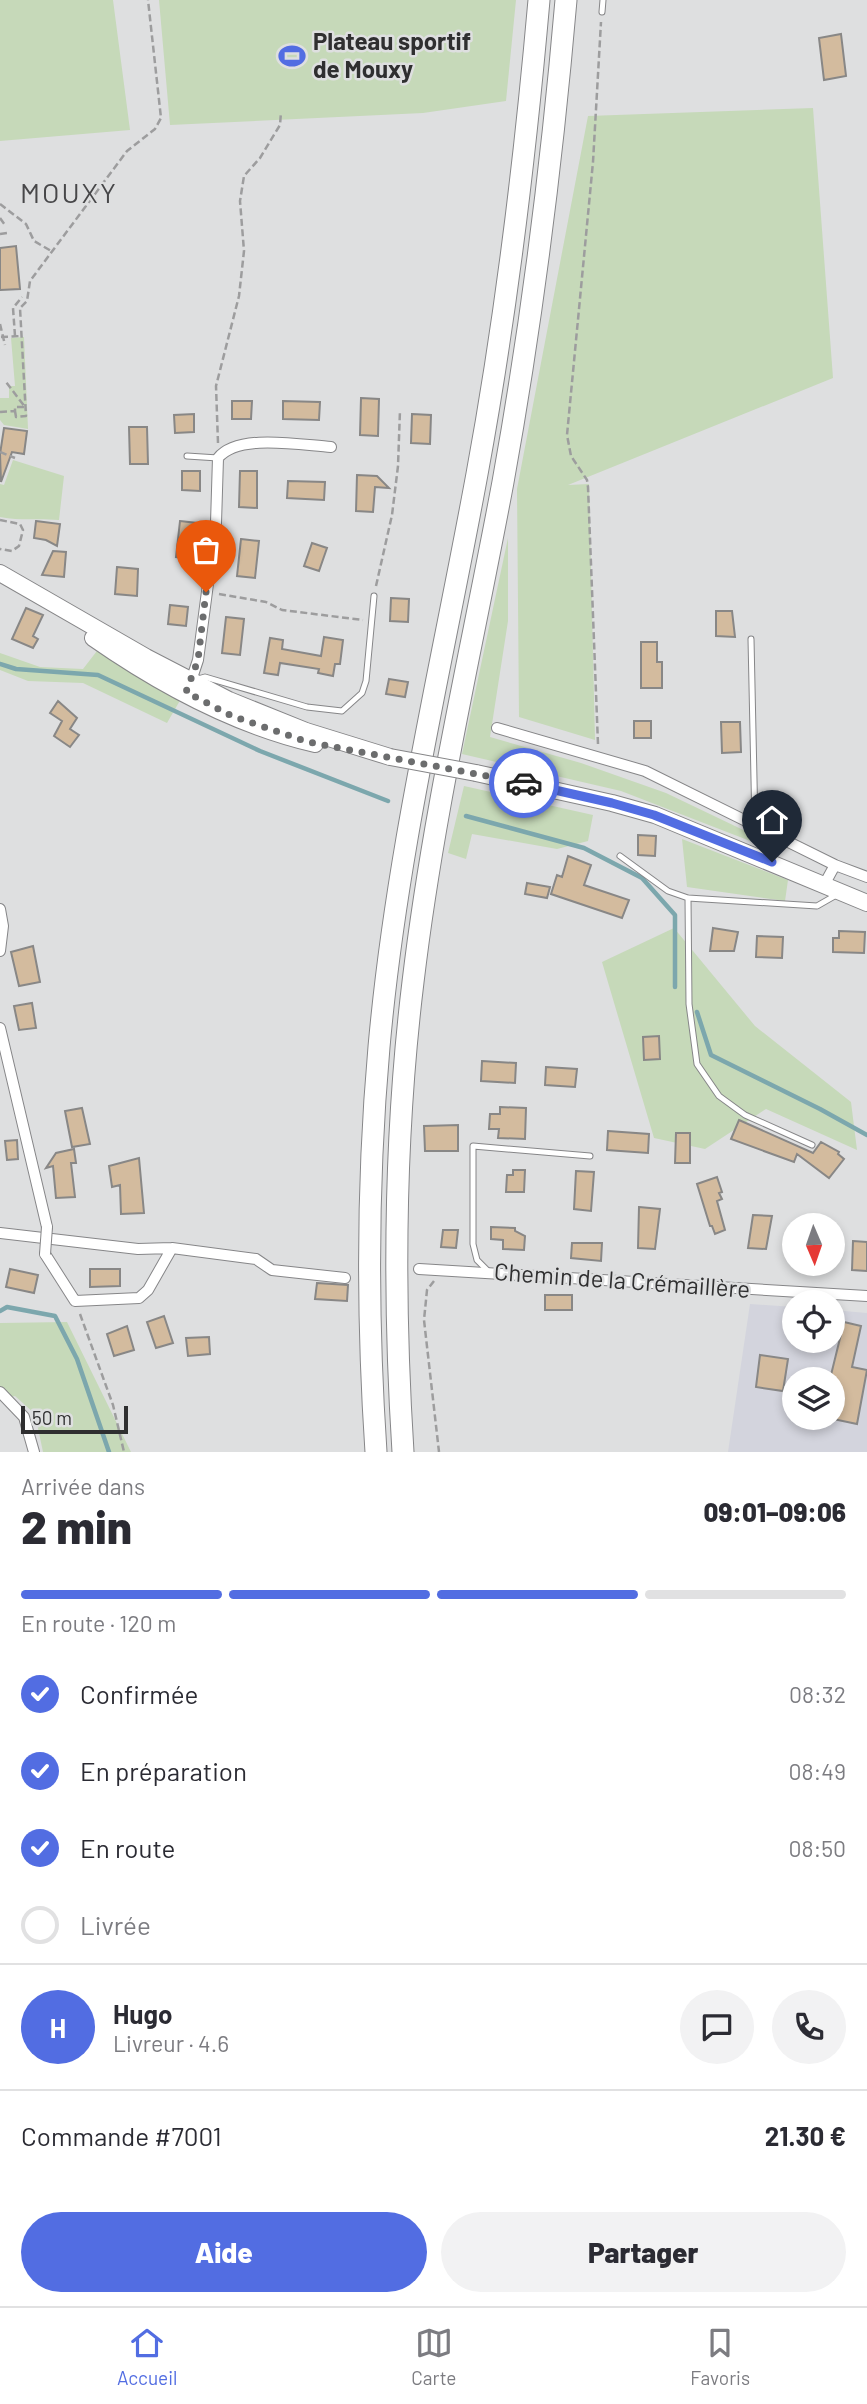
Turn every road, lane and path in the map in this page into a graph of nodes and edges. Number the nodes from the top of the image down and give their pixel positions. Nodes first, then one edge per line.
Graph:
1 (148, 0) edge
2 (539, 0) edge
3 (566, 0) edge
4 (603, 0) edge
5 (602, 12) joint
6 (281, 112) dead end
7 (0, 204) edge
8 (0, 218) edge
9 (5, 225) dead end
10 (7, 233) dead end
11 (0, 234) edge
12 (53, 252) junction
13 (23, 305) junction
14 (0, 324) edge
15 (22, 336) junction
16 (1, 337) edge
17 (15, 337) junction
18 (5, 345) dead end
19 (6, 382) dead end
20 (25, 407) junction
21 (400, 410) dead end
22 (15, 411) junction
23 (0, 412) edge
24 (331, 447) dead end
25 (0, 452) edge
26 (221, 454) junction
27 (187, 456) dead end
28 (15, 458) dead end
29 (0, 520) edge
30 (0, 549) edge
31 (0, 573) edge
32 (206, 592) junction
33 (374, 596) joint
34 (370, 621) junction
35 (751, 639) dead end
36 (189, 687) junction
37 (497, 728) dead end
38 (598, 757) junction
39 (755, 826) junction
40 (620, 856) dead end
41 (835, 864) junction
42 (867, 877) edge
43 (824, 885) junction
44 (841, 892) junction
45 (688, 898) junction
46 (865, 902) edge
47 (0, 909) edge
48 (0, 951) edge
49 (0, 1028) edge
50 (812, 1145) dead end
51 (590, 1156) dead end
52 (0, 1233) edge
53 (172, 1248) junction
54 (419, 1269) dead end
55 (443, 1270) junction
56 (490, 1273) junction
57 (345, 1278) dead end
58 (867, 1296) edge
59 (75, 1301) junction
60 (0, 1392) edge
61 (34, 1452) edge
62 (124, 1452) edge
63 (376, 1452) edge
64 (403, 1452) edge
65 (439, 1452) edge

1 - 12 path
2 - 63 highway
3 - 64 highway
4 - 5 lane
5 - 38 path
6 - 26 path
7 - 12 path
8 - 9 path
10 - 11 path
12 - 13 path
13 - 15 path
13 - 17 path
14 - 16 path
15 - 17 path
15 - 20 path
16 - 17 path
16 - 18 path
19 - 20 path
20 - 22 path
20 - 22 path
21 - 33 path
22 - 23 path
24 - 26 street
25 - 28 path
26 - 27 lane
26 - 32 street
29 - 30 path
31 - 36 main road
32 - 34 path
32 - 36 street
33 - 34 lane
34 - 36 lane
35 - 39 lane
36 - 43 main road, bridge
37 - 38 street
38 - 39 street
39 - 41 street
40 - 45 lane
41 - 42 street
41 - 43 street
43 - 44 main road
44 - 45 lane
44 - 46 main road
45 - 50 lane
47 - 48 street
49 - 59 street, bridge
51 - 56 lane
52 - 53 street
53 - 57 street
53 - 59 street
54 - 55 street, Chemin de la Crémaillère
55 - 56 street, Chemin de la Crémaillère
55 - 65 path
56 - 58 street, Chemin de la Crémaillère
59 - 62 path
60 - 61 street

